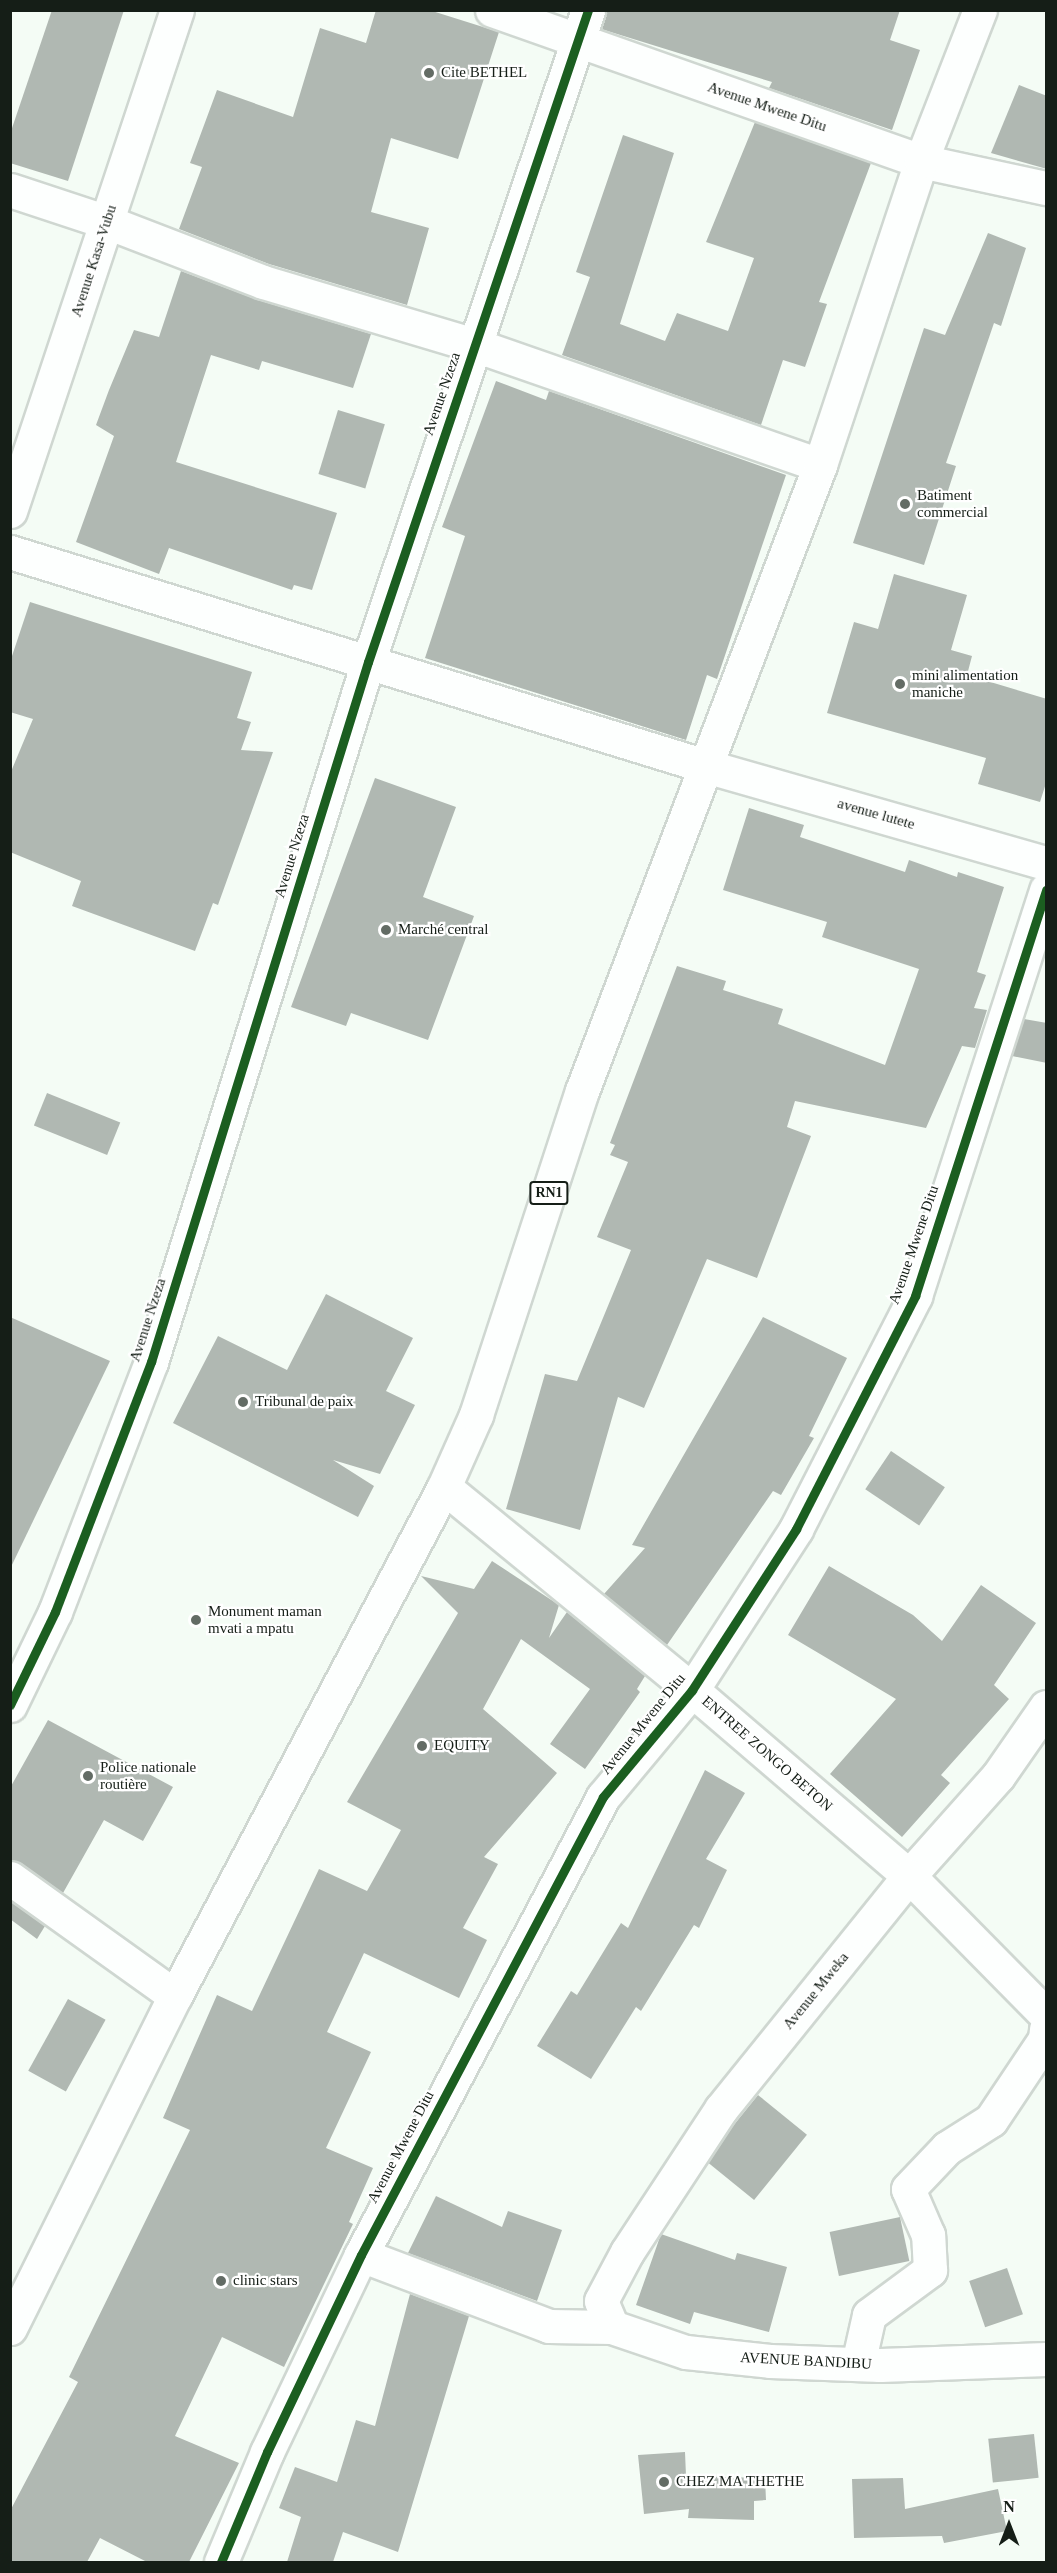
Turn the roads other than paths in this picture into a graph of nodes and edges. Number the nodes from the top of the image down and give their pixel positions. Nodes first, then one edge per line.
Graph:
1 (177, 10) edge
2 (492, 10) edge
3 (980, 10) edge
4 (582, 25) edge
5 (921, 160) junction
6 (1047, 188) edge
7 (10, 190) edge
8 (107, 222) junction
9 (475, 345) junction
10 (820, 465) junction
11 (10, 512) edge
12 (10, 552) edge
13 (368, 662) junction
14 (705, 766) junction
15 (1047, 863) edge
16 (1047, 890) edge
17 (444, 1487) junction
18 (692, 1690) junction
19 (10, 1705) edge
20 (1047, 1707) edge
21 (909, 1876) junction
22 (10, 1878) edge
23 (175, 1996) junction
24 (1047, 2015) edge
25 (1047, 2029) edge
26 (361, 2255) junction
27 (612, 2327) junction
28 (10, 2328) edge
29 (1047, 2359) edge
30 (858, 2364) junction
31 (220, 2562) edge

1 - 8 main road, Avenue Kasa-Vubu
2 - 4 main road, Avenue Mwene Ditu
3 - 5 main road, RN1
4 - 5 main road, Avenue Mwene Ditu
4 - 9 main road, Avenue Nzeza
5 - 6 main road, Avenue Mwene Ditu
5 - 10 main road, RN1
7 - 8 main road
8 - 9 main road
8 - 11 main road, Avenue Kasa-Vubu
9 - 10 main road
9 - 13 main road, Avenue Nzeza
10 - 14 main road, RN1
12 - 13 main road, avenue lutete
13 - 14 main road, avenue lutete
13 - 19 main road, Avenue Nzeza
14 - 15 main road, avenue lutete
14 - 17 main road, RN1
16 - 18 main road, Avenue Mwene Ditu
17 - 18 main road, ENTREE ZONGO BETON
17 - 23 main road, RN1
18 - 21 main road, ENTREE ZONGO BETON
18 - 26 main road, Avenue Mwene Ditu
20 - 21 main road, Avenue Mweka
21 - 24 main road, ENTREE ZONGO BETON
21 - 27 main road, Avenue Mweka
22 - 23 main road
23 - 28 main road, RN1
25 - 30 main road
26 - 27 main road, AVENUE BANDIBU
26 - 31 main road, Avenue Mwene Ditu
27 - 30 main road, AVENUE BANDIBU
29 - 30 main road, AVENUE BANDIBU

